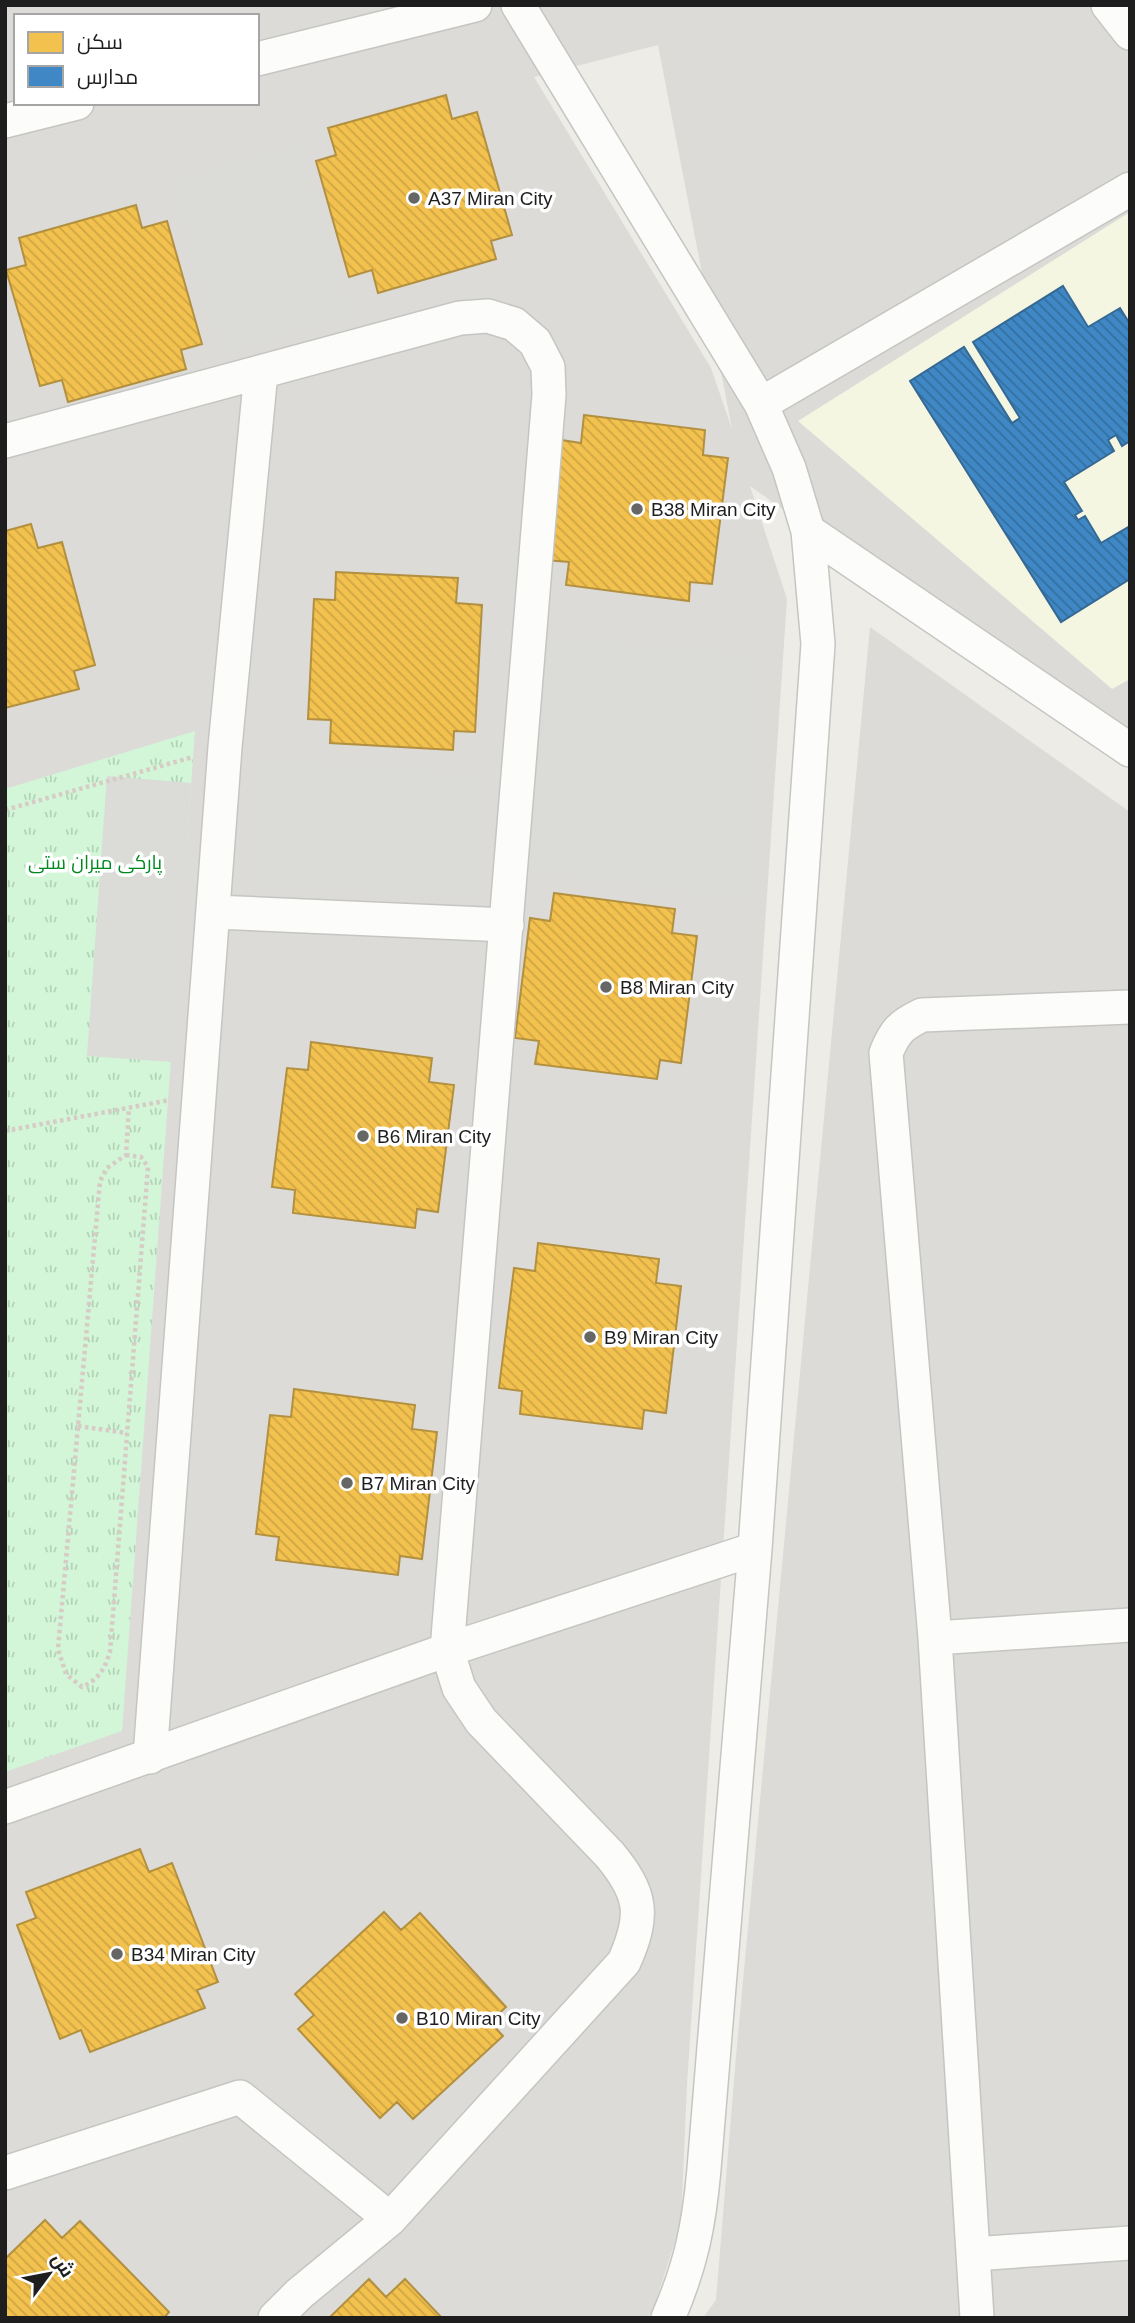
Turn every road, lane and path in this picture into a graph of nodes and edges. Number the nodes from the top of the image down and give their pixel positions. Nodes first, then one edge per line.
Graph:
1 (475, 5) edge
2 (518, 5) edge
3 (1108, 5) edge
4 (1130, 33) edge
5 (259, 59) edge
6 (69, 105) edge
7 (5, 121) edge
8 (1130, 189) edge
9 (261, 372) junction
10 (761, 404) junction
11 (5, 441) edge
12 (808, 531) junction
13 (225, 747) junction
14 (1130, 750) edge
15 (5, 810) edge
16 (215, 912) junction
17 (507, 925) junction
18 (1130, 1007) edge
19 (200, 1095) junction
20 (129, 1108) junction
21 (5, 1131) edge
22 (126, 1155) junction
23 (78, 1426) junction
24 (127, 1433) junction
25 (755, 1549) junction
26 (1130, 1625) edge
27 (935, 1638) junction
28 (447, 1650) junction
29 (150, 1757) junction
30 (5, 1807) edge
31 (5, 2172) edge
32 (390, 2219) junction
33 (1130, 2243) edge
34 (974, 2254) junction
35 (275, 2318) edge
36 (668, 2318) edge
37 (978, 2318) edge

1 - 5 street
2 - 10 street
3 - 4 street
6 - 7 street
8 - 10 street
9 - 11 street
9 - 13 street
9 - 17 street
10 - 12 street
12 - 14 street
12 - 25 street
13 - 15 path
13 - 16 street
16 - 17 street
16 - 19 street
17 - 28 street
18 - 27 street
19 - 20 path
19 - 29 street
20 - 21 path
20 - 22 path
22 - 23 path
22 - 24 path
23 - 24 path
23 - 24 path
25 - 28 street
25 - 36 street
26 - 27 street
27 - 34 street
28 - 29 street
28 - 32 street
29 - 30 street
31 - 32 street
32 - 35 street
33 - 34 street
34 - 37 street

